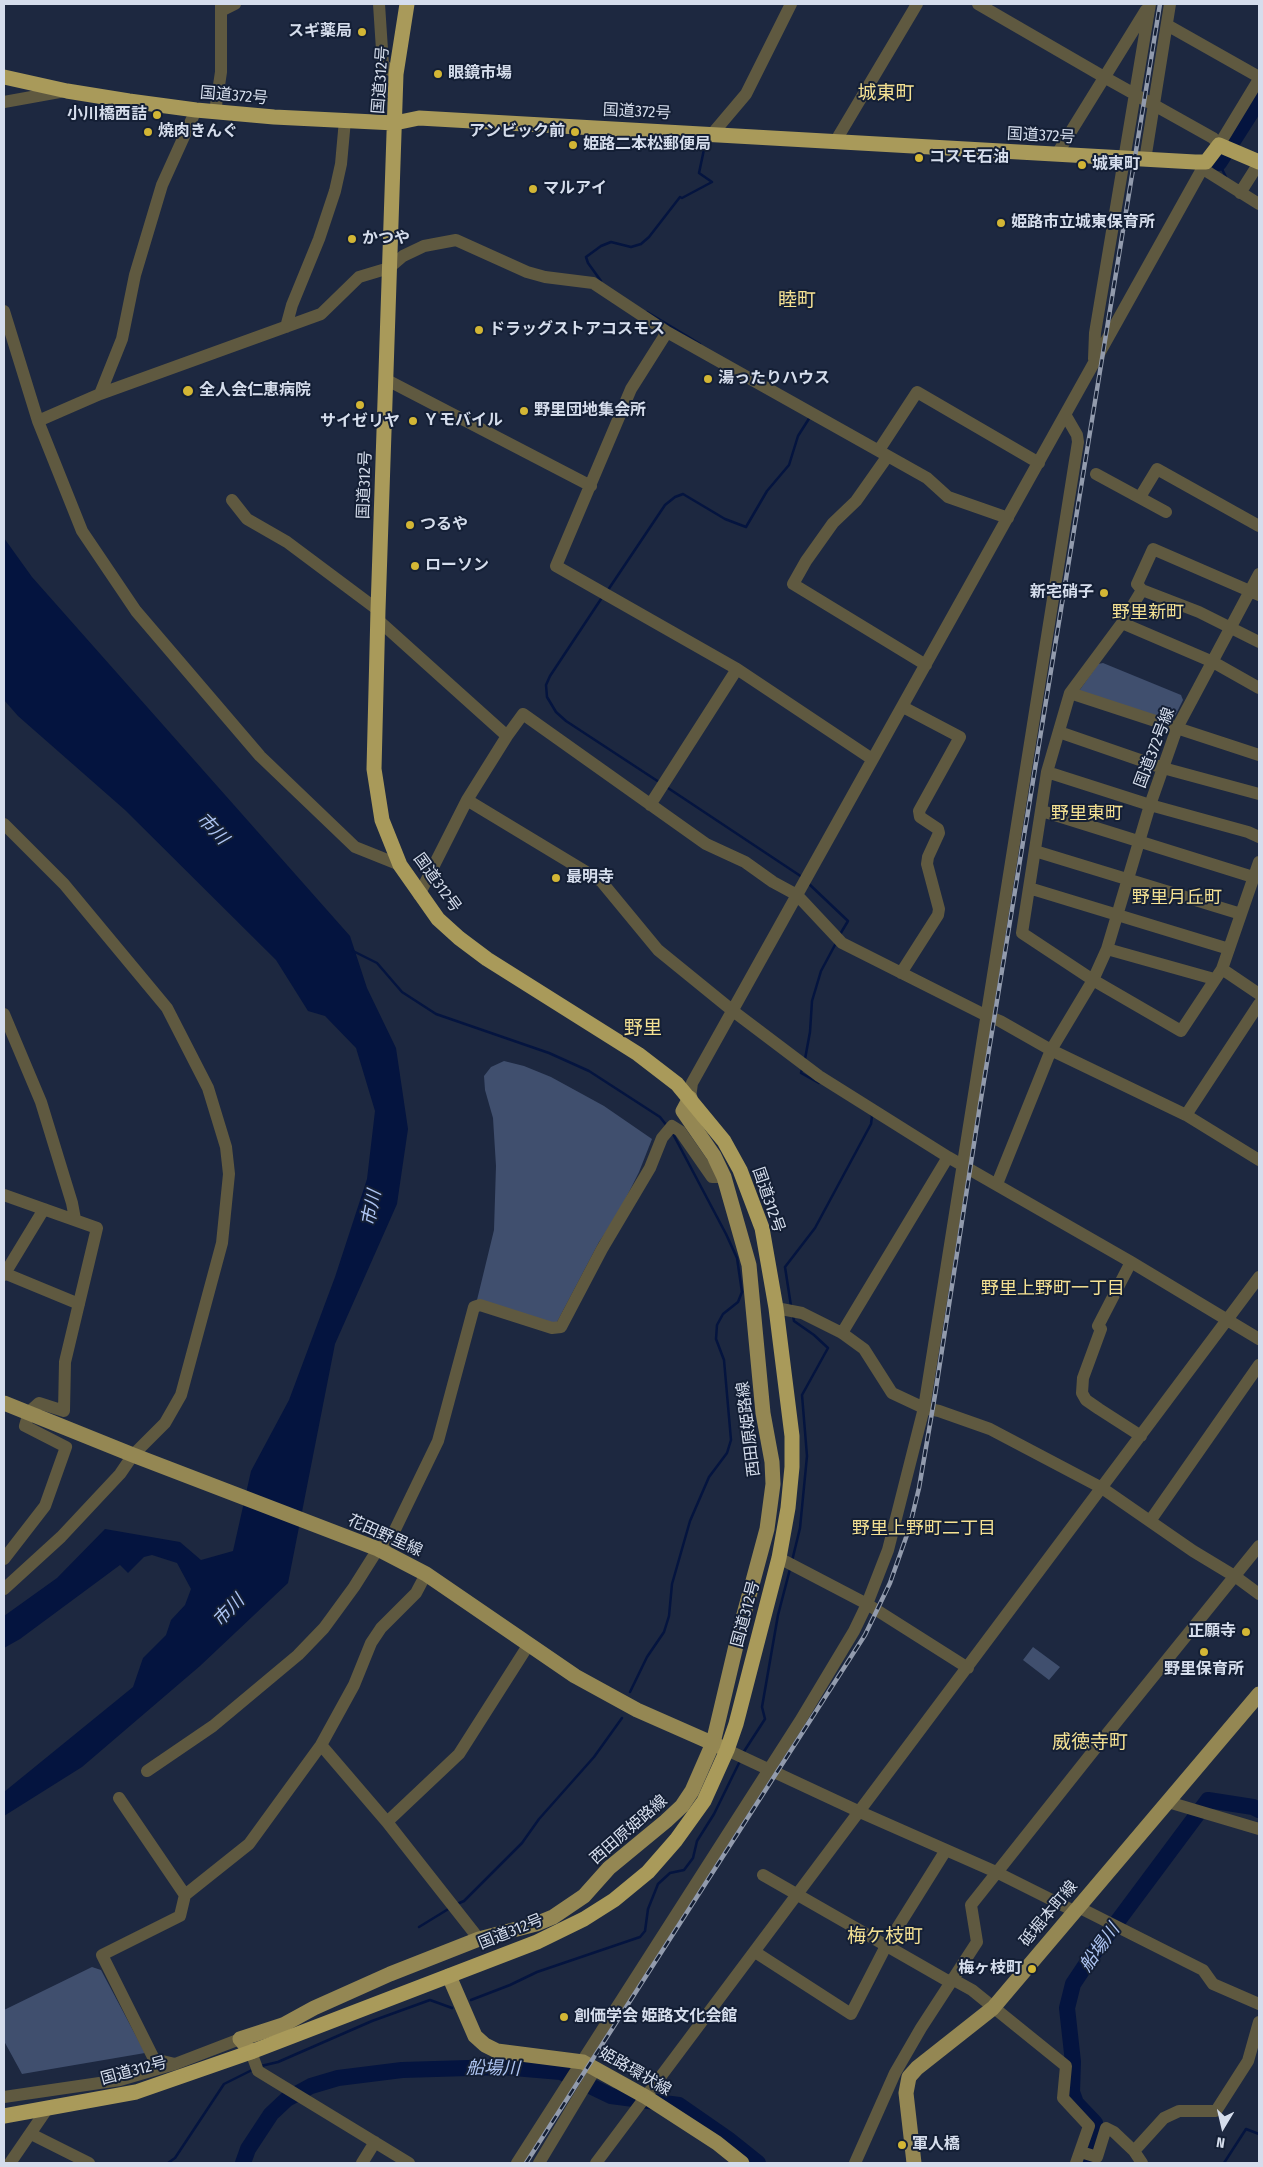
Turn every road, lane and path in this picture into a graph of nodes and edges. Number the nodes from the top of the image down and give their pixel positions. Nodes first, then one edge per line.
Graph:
1 (235, 4) edge
2 (379, 4) edge
3 (407, 4) edge
4 (791, 4) edge
5 (917, 4) edge
6 (978, 4) edge
7 (1170, 4) edge
8 (221, 7) edge
9 (1167, 25) junction
10 (396, 74) junction
11 (4, 77) edge
12 (1104, 77) junction
13 (1259, 78) edge
14 (67, 91) junction
15 (1135, 94) junction
16 (4, 102) edge
17 (1154, 105) junction
18 (196, 110) junction
19 (215, 112) junction
20 (345, 120) junction
21 (395, 123) junction
22 (713, 133) junction
23 (835, 142) junction
24 (1228, 149) junction
25 (1057, 154) junction
26 (1123, 158) junction
27 (1146, 160) junction
28 (1259, 162) edge
29 (1205, 166) junction
30 (1243, 188) junction
31 (1259, 204) edge
32 (389, 268) junction
33 (4, 311) edge
34 (286, 326) junction
35 (667, 332) junction
36 (1094, 360) junction
37 (385, 379) junction
38 (100, 394) junction
39 (1066, 416) junction
40 (38, 421) junction
41 (883, 454) junction
42 (1038, 462) junction
43 (1096, 474) dead end
44 (591, 486) junction
45 (1140, 497) junction
46 (232, 500) dead end
47 (1166, 512) dead end
48 (1008, 518) junction
49 (1259, 526) edge
50 (1259, 574) edge
51 (1142, 590) junction
52 (1254, 593) edge
53 (378, 615) junction
54 (1122, 622) junction
55 (1231, 626) junction
56 (1259, 642) edge
57 (1212, 662) junction
58 (926, 664) junction
59 (737, 669) junction
60 (1259, 688) edge
61 (1070, 693) junction
62 (903, 708) junction
63 (1178, 728) junction
64 (1059, 732) junction
65 (507, 736) junction
66 (1259, 755) edge
67 (872, 759) junction
68 (1163, 768) junction
69 (1048, 772) junction
70 (1259, 794) edge
71 (467, 800) junction
72 (650, 804) junction
73 (1150, 805) junction
74 (1042, 811) junction
75 (4, 824) edge
76 (1259, 838) edge
77 (1140, 842) junction
78 (1035, 851) junction
79 (1259, 862) edge
80 (400, 864) junction
81 (1253, 877) junction
82 (1128, 879) junction
83 (1029, 888) junction
84 (420, 895) junction
85 (797, 896) junction
86 (1241, 914) junction
87 (1118, 915) junction
88 (1107, 949) junction
89 (1229, 949) junction
90 (901, 972) junction
91 (1218, 974) junction
92 (1093, 980) junction
93 (1259, 994) edge
94 (1259, 1004) edge
95 (733, 1012) junction
96 (4, 1014) edge
97 (985, 1015) junction
98 (1051, 1050) junction
99 (690, 1098) junction
100 (1186, 1115) junction
101 (948, 1157) junction
102 (1259, 1160) edge
103 (962, 1165) junction
104 (724, 1177) junction
105 (997, 1184) junction
106 (4, 1195) edge
107 (44, 1209) junction
108 (75, 1220) junction
109 (1131, 1262) junction
110 (4, 1274) edge
111 (1259, 1278) edge
112 (79, 1304) junction
113 (776, 1308) junction
114 (1229, 1320) junction
115 (842, 1333) junction
116 (1259, 1340) edge
117 (1259, 1365) edge
118 (4, 1403) edge
119 (924, 1408) junction
120 (28, 1412) junction
121 (1141, 1436) junction
122 (138, 1457) junction
123 (1102, 1488) junction
124 (1150, 1522) junction
125 (1259, 1546) edge
126 (373, 1547) junction
127 (779, 1558) junction
128 (4, 1559) edge
129 (426, 1574) junction
130 (1236, 1577) junction
131 (4, 1589) edge
132 (1259, 1594) edge
133 (867, 1604) junction
134 (529, 1644) junction
135 (968, 1668) junction
136 (1259, 1694) edge
137 (321, 1744) junction
138 (713, 1744) junction
139 (727, 1750) junction
140 (769, 1769) junction
141 (148, 1770) dead end
142 (119, 1798) dead end
143 (1168, 1802) junction
144 (860, 1812) junction
145 (387, 1822) junction
146 (1259, 1829) edge
147 (946, 1850) junction
148 (996, 1872) junction
149 (763, 1875) dead end
150 (186, 1895) junction
151 (797, 1896) junction
152 (1076, 1909) junction
153 (479, 1939) junction
154 (886, 1946) junction
155 (755, 1952) junction
156 (449, 1976) junction
157 (952, 1979) junction
158 (1259, 2004) edge
159 (993, 2008) junction
160 (1259, 2022) edge
161 (240, 2039) junction
162 (250, 2052) junction
163 (582, 2062) junction
164 (175, 2064) junction
165 (594, 2073) junction
166 (902, 2077) junction
167 (4, 2097) edge
168 (646, 2097) junction
169 (47, 2109) junction
170 (4, 2116) edge
171 (31, 2134) junction
172 (375, 2142) junction
173 (1134, 2150) junction
174 (1079, 2158) edge
175 (10, 2163) edge
176 (89, 2163) edge
177 (362, 2163) edge
178 (409, 2163) edge
179 (518, 2163) edge
180 (539, 2163) edge
181 (596, 2163) edge
182 (742, 2163) edge
183 (855, 2163) edge
184 (914, 2163) edge
185 (1142, 2163) edge

1 - 8 street
2 - 10 street
3 - 10 highway, 国道312号
4 - 22 street
5 - 23 street
6 - 12 street
7 - 9 street
8 - 19 street
9 - 13 street
9 - 17 street
10 - 21 highway, 国道312号
11 - 14 highway, 国道372号
12 - 15 street
12 - 15 street
12 - 25 street
13 - 24 street
14 - 16 street
14 - 18 highway, 国道372号
15 - 17 street
15 - 26 street
17 - 24 street
17 - 27 street
18 - 19 highway, 国道372号
18 - 38 street
19 - 20 highway, 国道372号
20 - 21 highway, 国道372号
20 - 34 street
21 - 22 highway, 国道372号
21 - 32 highway, 国道312号
22 - 23 highway, 国道372号
23 - 25 highway, 国道372号
24 - 28 highway
24 - 29 highway
25 - 26 highway, 国道372号
26 - 27 highway, 国道372号
26 - 36 street
27 - 29 highway, 国道372号
28 - 30 street
29 - 30 street
29 - 36 street
30 - 31 street
32 - 34 street
32 - 35 street
32 - 37 highway, 国道312号
33 - 40 street
34 - 38 street
35 - 41 street
35 - 44 street
36 - 39 street
37 - 44 street
37 - 53 highway, 国道312号
38 - 40 street
39 - 42 street
39 - 97 street
40 - 80 street
41 - 42 street
41 - 48 street
41 - 58 street
42 - 48 street
43 - 45 street
44 - 59 street
45 - 47 street
45 - 49 street
46 - 53 street
48 - 58 street
50 - 52 street, 国道372号線
51 - 52 street
51 - 54 street
51 - 55 street
52 - 55 street, 国道372号線
53 - 65 street
53 - 80 highway, 国道312号
54 - 57 street
54 - 61 street
55 - 56 street
55 - 57 street, 国道372号線
57 - 60 street
57 - 63 street, 国道372号線
58 - 62 street
59 - 67 street
59 - 72 street
61 - 63 street
61 - 64 street
62 - 67 street
62 - 90 street
63 - 66 street
63 - 68 street, 国道372号線
64 - 68 street
64 - 69 street
65 - 71 street
65 - 72 street
67 - 85 street
68 - 70 street
68 - 73 street, 国道372号線
69 - 73 street
69 - 74 street
71 - 84 street
71 - 95 street
72 - 85 street
73 - 76 street
73 - 77 street, 国道372号線
74 - 77 street
74 - 78 street
75 - 122 street
77 - 81 street
77 - 82 street, 国道372号線
78 - 82 street
78 - 83 street
79 - 81 street
80 - 84 highway, 国道312号
81 - 86 street
82 - 86 street
82 - 87 street, 国道372号線
83 - 87 street
83 - 92 street
84 - 99 highway, 国道312号
85 - 90 street
85 - 95 street
86 - 89 street
87 - 88 street, 国道372号線
87 - 89 street
88 - 91 street
88 - 92 street, 国道372号線
89 - 91 street
90 - 97 street
91 - 92 street
91 - 93 street
92 - 98 street, 国道372号線
94 - 100 street
95 - 99 street
95 - 101 street
96 - 108 street
97 - 98 street
97 - 103 street
98 - 100 street
98 - 105 street, 国道372号線
99 - 104 main road, 西田原姫路線
99 - 113 highway, 国道312号
100 - 102 street
101 - 103 street
101 - 115 street
103 - 105 street
103 - 119 street
104 - 126 street
104 - 138 main road, 西田原姫路線
105 - 109 street
106 - 107 street
107 - 108 street
107 - 110 street
108 - 112 street
109 - 114 street
109 - 121 street
110 - 112 street
111 - 114 street
112 - 120 street
113 - 115 street
113 - 127 highway, 国道312号
114 - 116 street
114 - 121 street
115 - 119 street
117 - 124 street
118 - 120 main road, 花田野里線
119 - 123 street
119 - 133 street
120 - 122 main road, 花田野里線
120 - 128 street
121 - 123 street
122 - 126 main road, 花田野里線
122 - 131 street
123 - 124 street
123 - 135 street
124 - 130 street
125 - 130 street
126 - 129 main road, 花田野里線
126 - 141 street
127 - 133 street
127 - 139 highway, 国道312号
129 - 134 main road, 花田野里線
129 - 137 street
130 - 132 street
130 - 148 street
133 - 135 street
133 - 140 street
134 - 138 main road, 花田野里線
134 - 145 street
135 - 144 street
136 - 143 main road, 砥堀本町線
137 - 145 street
137 - 150 street
138 - 139 main road, 花田野里線
138 - 153 main road, 西田原姫路線
139 - 140 street
139 - 156 highway, 国道312号
140 - 144 street
140 - 163 street
142 - 150 street
143 - 146 street
143 - 152 main road, 砥堀本町線
144 - 147 street
144 - 151 street
145 - 153 street
147 - 148 street
147 - 154 street
148 - 152 street
148 - 157 street
149 - 151 street
150 - 164 street
151 - 154 street
151 - 155 street
152 - 158 street
152 - 159 main road, 砥堀本町線
153 - 161 main road, 西田原姫路線
154 - 155 street
154 - 157 street
155 - 168 street
156 - 162 highway, 国道312号
156 - 163 main road, 姫路環状線
157 - 159 street
157 - 166 street
159 - 166 main road, 砥堀本町線
159 - 174 street
160 - 173 street
161 - 162 main road
161 - 164 street
162 - 169 highway, 国道312号
162 - 172 street
163 - 165 main road, 姫路環状線
163 - 179 street
164 - 167 street
165 - 168 main road, 姫路環状線
165 - 180 street
166 - 183 street
166 - 184 main road
168 - 181 street
168 - 182 main road, 姫路環状線
169 - 170 highway, 国道312号
169 - 171 street
171 - 175 street
171 - 176 street
172 - 177 street
172 - 178 street
173 - 174 street
173 - 185 street

